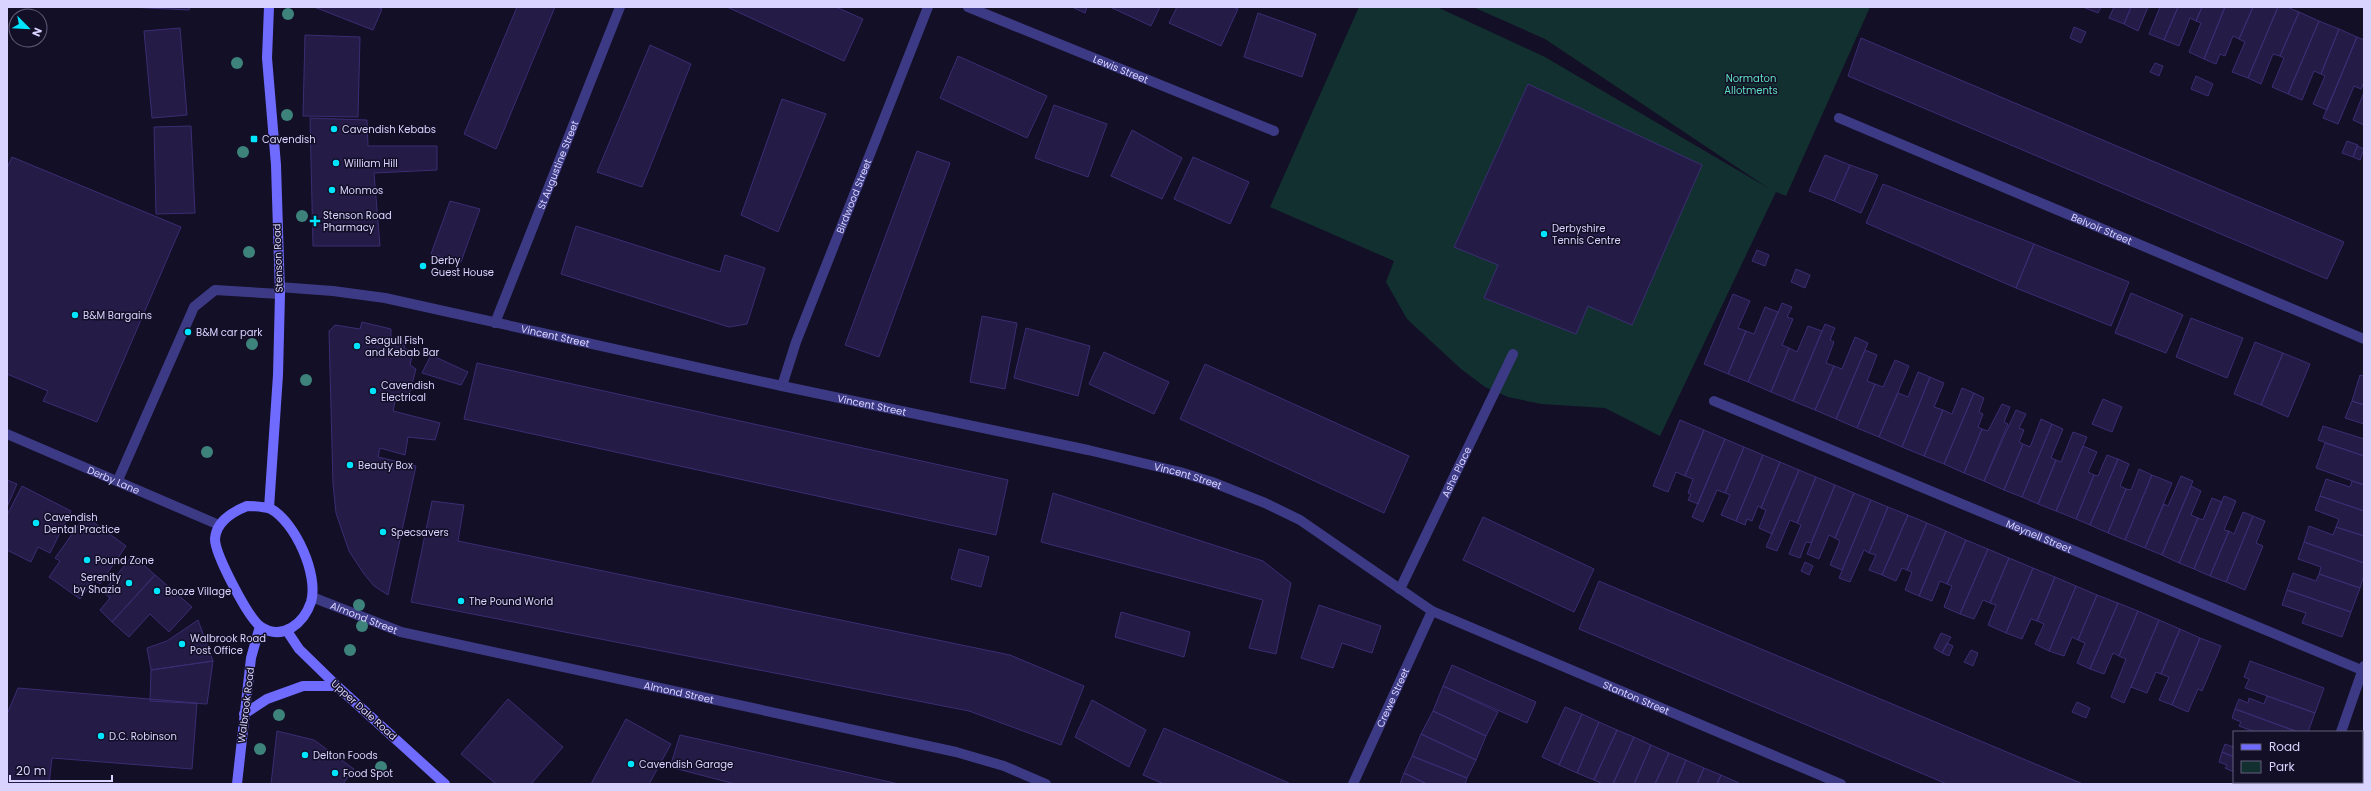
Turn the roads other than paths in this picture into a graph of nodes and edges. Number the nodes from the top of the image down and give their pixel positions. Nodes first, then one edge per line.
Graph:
1 (269, 7) edge
2 (620, 7) edge
3 (928, 7) edge
4 (968, 7) edge
5 (1838, 118) dead end
6 (1274, 131) dead end
7 (279, 290) junction
8 (495, 323) junction
9 (2364, 339) edge
10 (1513, 354) dead end
11 (782, 386) junction
12 (1714, 401) dead end
13 (7, 434) edge
14 (118, 480) junction
15 (269, 508) junction
16 (220, 525) junction
17 (1400, 589) junction
18 (312, 597) junction
19 (1432, 611) junction
20 (260, 626) junction
21 (286, 631) junction
22 (2364, 669) edge
23 (337, 686) junction
24 (244, 714) junction
25 (2341, 731) edge
26 (237, 784) edge
27 (445, 784) edge
28 (1046, 784) edge
29 (1353, 784) edge
30 (1841, 784) edge

1 - 7 street, Stenson Road
2 - 8 street, St Augustine Street
3 - 11 street, Birdwood Street
4 - 6 street, Lewis Street
5 - 9 street, Belvoir Street
7 - 8 street, Vincent Street
7 - 14 street, Vincent Street
7 - 15 street, Stenson Road
8 - 11 street, Vincent Street
10 - 17 street, Ashe Place
11 - 17 street, Vincent Street
12 - 22 street, Meynell Street
13 - 14 street, Derby Lane
14 - 16 street, Derby Lane
15 - 16 street
15 - 18 street
16 - 20 street
17 - 19 street, Vincent Street
18 - 21 street
18 - 28 street, Almond Street
19 - 29 street, Crewe Street
19 - 30 street, Stanton Street
20 - 21 street
20 - 24 street, Walbrook Road
21 - 23 street, Upper Dale Road
22 - 25 street
23 - 24 street
23 - 27 street, Upper Dale Road
24 - 26 street, Walbrook Road

